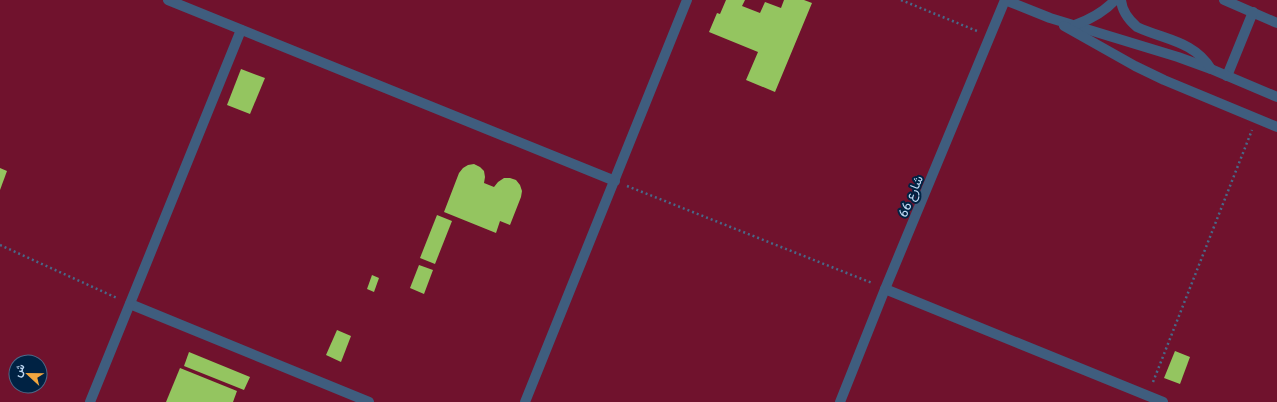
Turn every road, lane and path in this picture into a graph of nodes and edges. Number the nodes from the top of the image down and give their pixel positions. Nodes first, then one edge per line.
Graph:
1 (168, 0) edge
2 (687, 0) edge
3 (902, 0) edge
4 (1005, 0) edge
5 (1115, 0) edge
6 (1121, 0) edge
7 (1224, 0) edge
8 (1253, 12) junction
9 (1050, 18) junction
10 (1277, 23) edge
11 (1075, 25) junction
12 (241, 30) junction
13 (990, 36) junction
14 (1211, 68) junction
15 (1227, 76) junction
16 (1277, 97) edge
17 (1257, 118) junction
18 (1277, 127) edge
19 (615, 181) junction
20 (0, 245) edge
21 (885, 289) junction
22 (130, 304) junction
23 (1148, 396) junction
24 (90, 402) edge
25 (369, 402) edge
26 (525, 402) edge
27 (840, 402) edge
28 (1161, 402) edge

1 - 12 street
2 - 19 street
3 - 13 path
4 - 9 street
4 - 13 street, شارع 66
5 - 11 street
6 - 14 street
7 - 8 street
8 - 10 street
8 - 15 street
9 - 11 street
9 - 17 street
11 - 14 street
12 - 19 street
12 - 22 street
13 - 21 street, شارع 66
14 - 15 street
15 - 16 street
17 - 18 street
17 - 23 path
19 - 21 path
19 - 26 street
20 - 22 path
21 - 23 street
21 - 27 street, شارع 66
22 - 24 street
22 - 25 street
23 - 28 street

